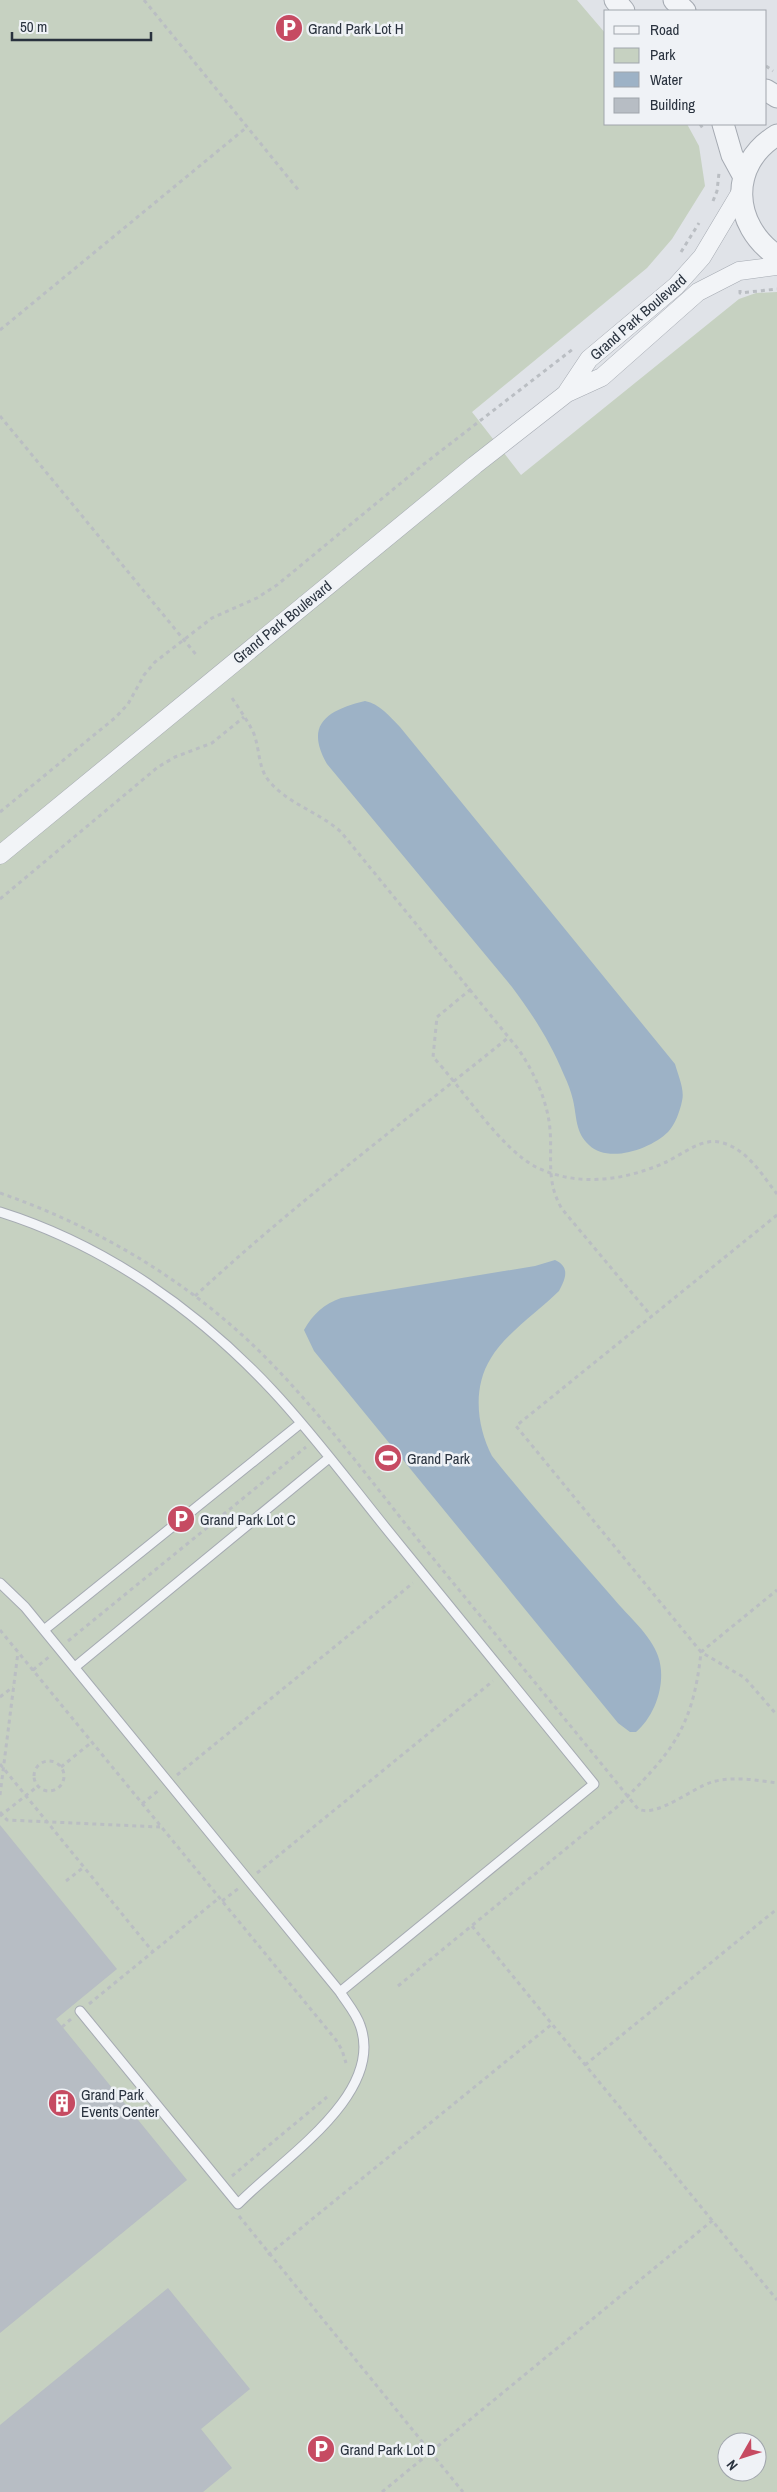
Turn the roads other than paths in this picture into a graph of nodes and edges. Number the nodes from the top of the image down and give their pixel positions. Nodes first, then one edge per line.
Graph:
1 (615, 0) edge
2 (674, 0) edge
3 (623, 10) edge
4 (683, 10) edge
5 (723, 125) edge
6 (777, 135) edge
7 (743, 184) junction
8 (777, 256) edge
9 (777, 266) edge
10 (567, 393) junction
11 (0, 855) edge
12 (0, 1212) edge
13 (301, 1423) junction
14 (329, 1458) junction
15 (0, 1583) edge
16 (44, 1630) junction
17 (74, 1667) junction
18 (340, 1992) junction
19 (80, 2012) road end

1 - 3 street
2 - 4 street
5 - 7 street
6 - 7 street
7 - 8 street
7 - 10 street, Grand Park Boulevard
9 - 10 street, Grand Park Boulevard
10 - 11 street, Grand Park Boulevard
12 - 13 lane
13 - 14 lane
13 - 16 lane
14 - 17 lane
14 - 18 lane
15 - 16 lane
16 - 17 lane
17 - 18 lane
18 - 19 lane

